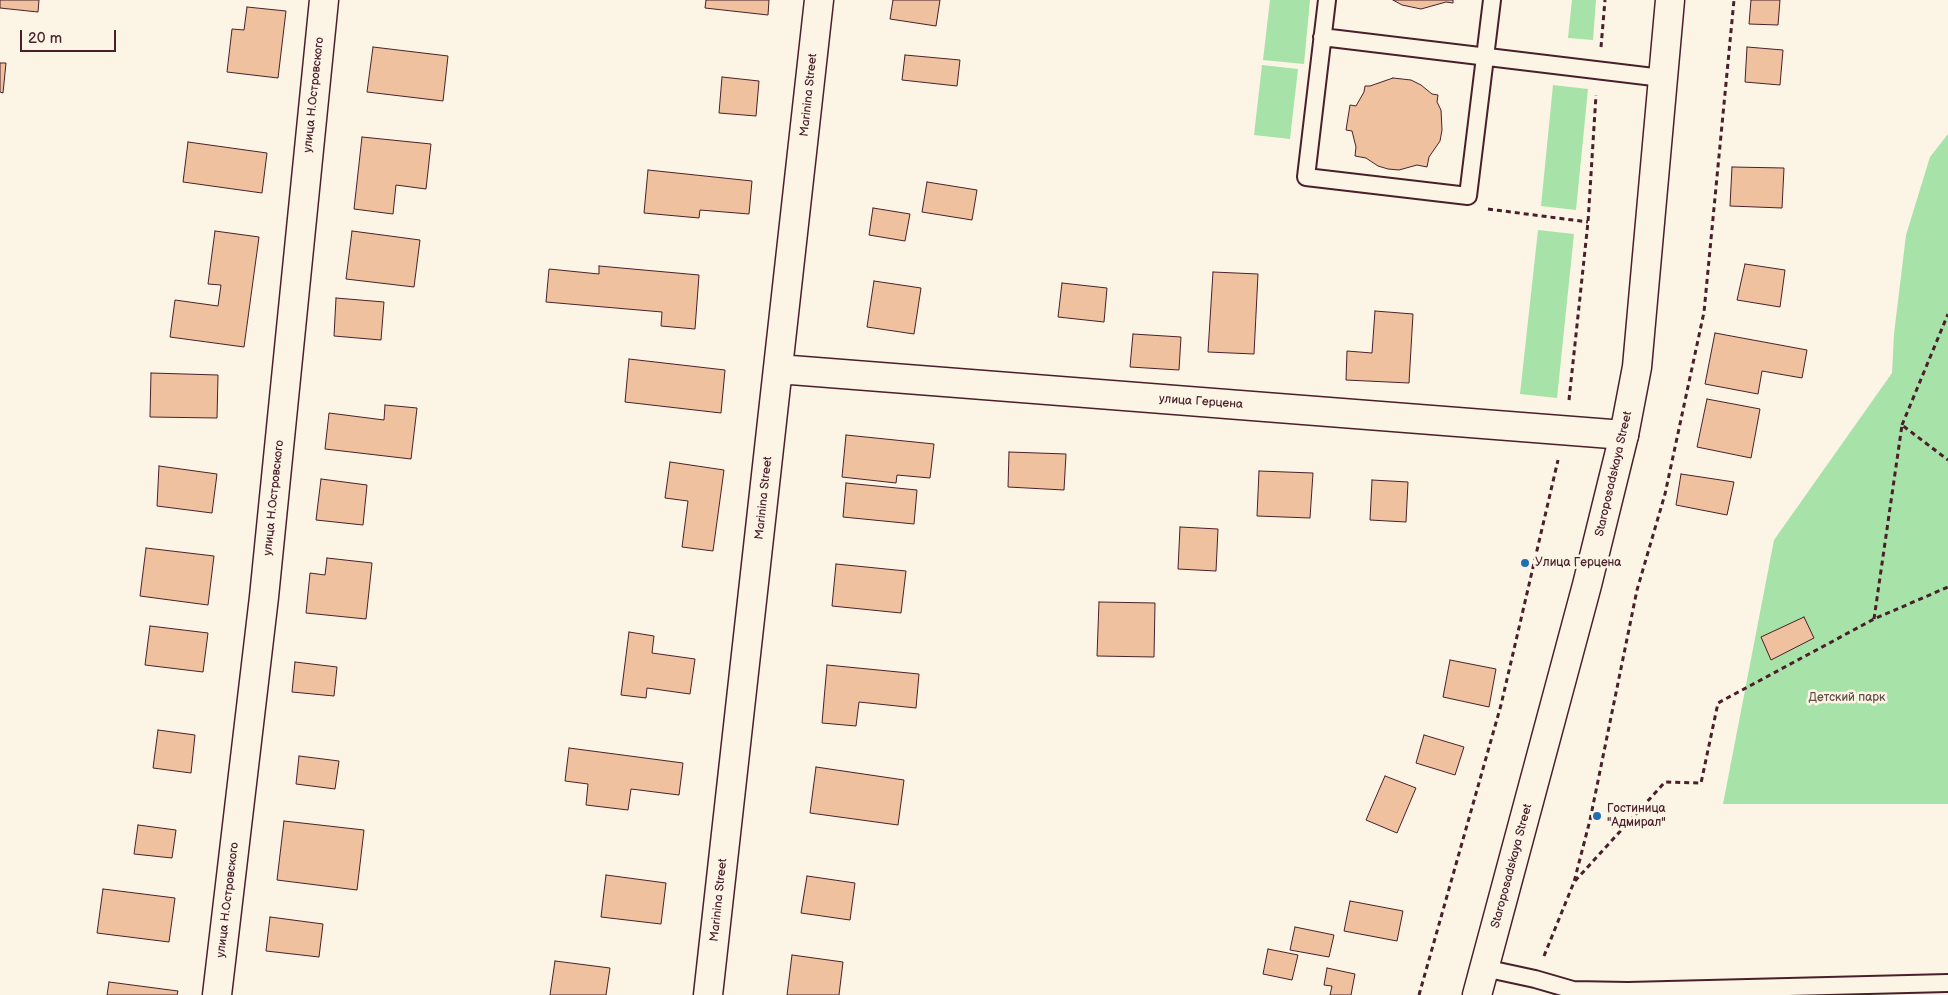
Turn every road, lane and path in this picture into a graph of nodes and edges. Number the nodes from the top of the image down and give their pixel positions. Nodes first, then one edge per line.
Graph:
1 (324, 0) edge
2 (819, 0) edge
3 (1327, 0) edge
4 (1492, 0) edge
5 (1606, 0) edge
6 (1670, 0) edge
7 (1734, 0) edge
8 (1322, 37) junction
9 (1485, 57) junction
10 (1598, 71) junction
11 (1662, 78) junction
12 (1468, 196) junction
13 (1588, 222) junction
14 (1948, 314) edge
15 (778, 369) junction
16 (1902, 425) junction
17 (1565, 430) junction
18 (1624, 435) junction
19 (1948, 460) edge
20 (1948, 587) edge
21 (1874, 619) junction
22 (1574, 882) junction
23 (1484, 968) junction
24 (1535, 979) junction
25 (1948, 983) edge
26 (1628, 993) edge
27 (218, 995) edge
28 (708, 995) edge
29 (1419, 995) edge
30 (1477, 995) edge

1 - 27 street, улица Н.Островского
2 - 15 street, Marinina Street
3 - 8 lane
4 - 9 lane
5 - 10 path
6 - 11 street, Staroposadskaya Street
7 - 22 path
8 - 9 lane
8 - 12 lane
9 - 10 lane
9 - 12 lane
10 - 11 lane
10 - 13 path
11 - 18 street, Staroposadskaya Street
12 - 13 path
13 - 17 path
14 - 16 path
15 - 17 street, улица Герцена
15 - 28 street, Marinina Street
16 - 19 path
16 - 21 path
17 - 18 street, улица Герцена
17 - 29 path
18 - 23 street, Staroposadskaya Street
20 - 21 path
21 - 22 path
22 - 24 path
23 - 24 lane
23 - 30 street, Staroposadskaya Street
24 - 26 lane
25 - 26 lane

